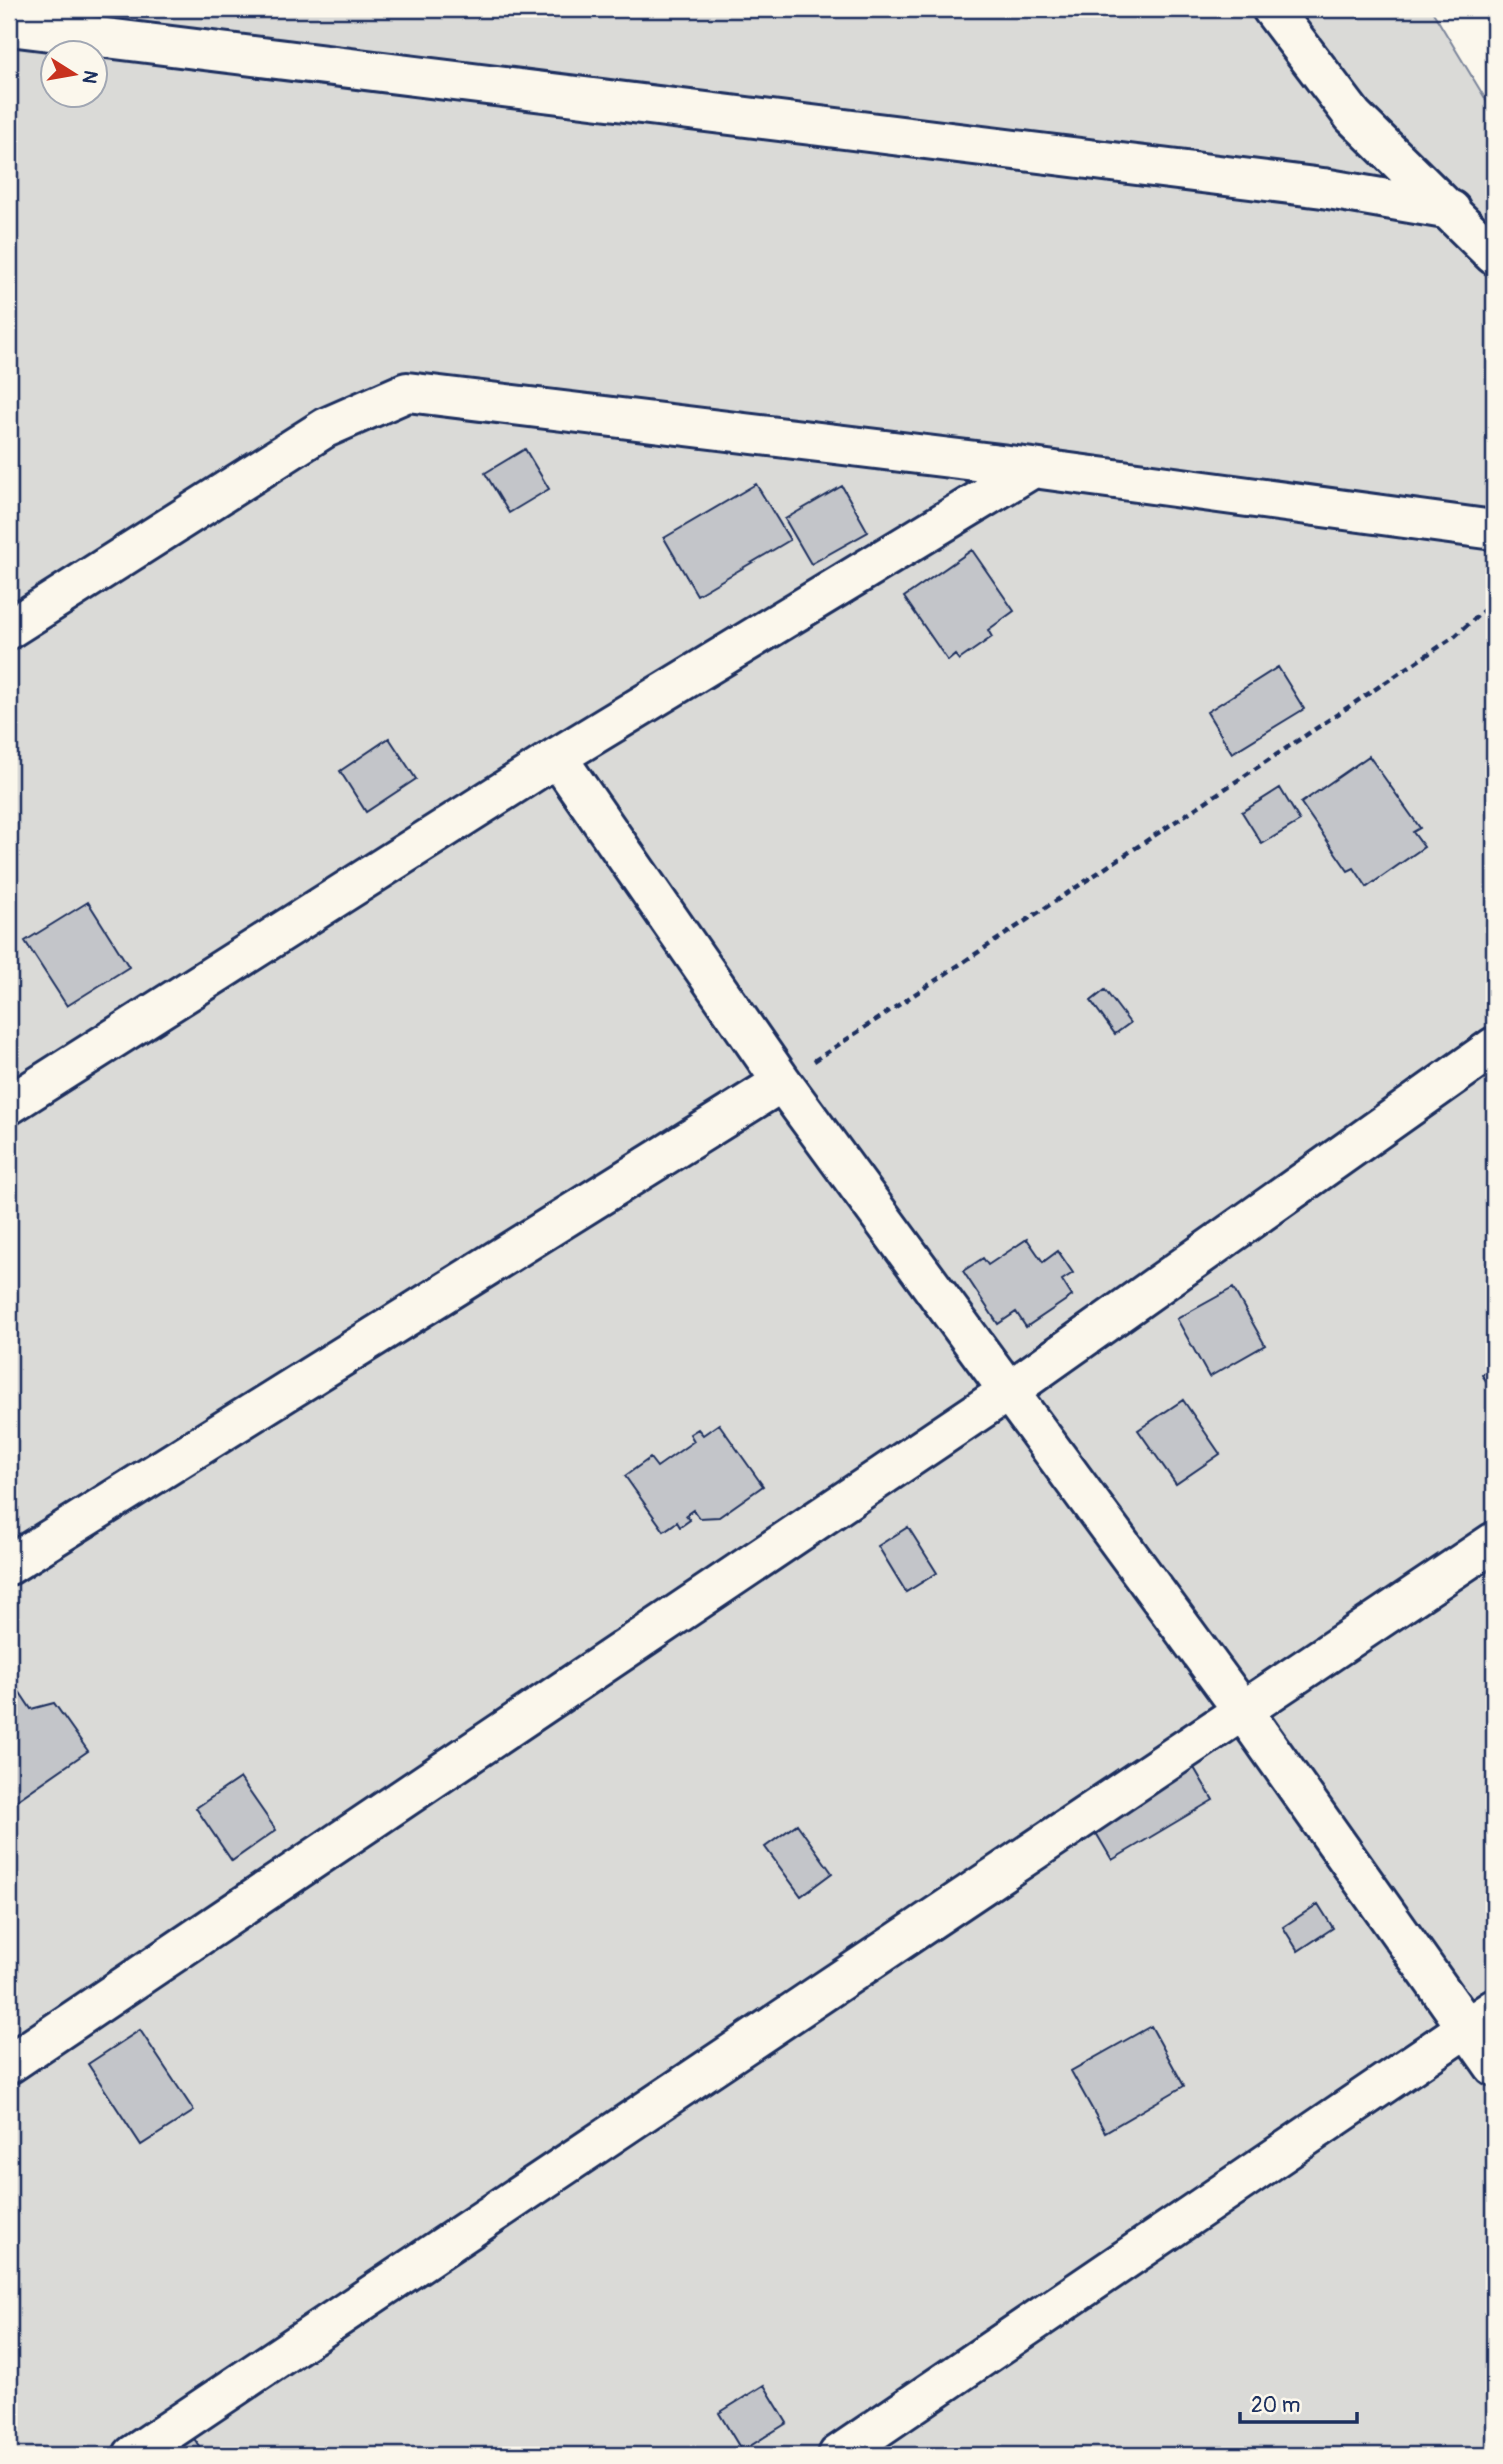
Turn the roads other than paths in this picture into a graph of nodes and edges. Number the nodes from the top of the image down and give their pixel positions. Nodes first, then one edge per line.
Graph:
1 (1272, 9) edge
2 (9, 26) edge
3 (1451, 210) junction
4 (1494, 255) edge
5 (1033, 468) junction
6 (1494, 530) edge
7 (9, 629) edge
8 (557, 757) junction
9 (1494, 1047) edge
10 (782, 1082) junction
11 (9, 1105) edge
12 (1010, 1390) junction
13 (1494, 1542) edge
14 (9, 1565) edge
15 (1243, 1711) junction
16 (1481, 2018) edge
17 (9, 2064) edge
18 (1494, 2066) edge
19 (133, 2455) edge
20 (838, 2455) edge

1 - 3 lane
2 - 3 lane
3 - 4 lane
5 - 6 lane
5 - 7 lane
5 - 8 lane
8 - 10 lane
8 - 11 lane
9 - 12 lane
10 - 12 lane
10 - 14 lane
12 - 15 lane
12 - 17 lane
13 - 15 lane
15 - 16 lane
15 - 19 lane
16 - 18 lane
16 - 20 lane

